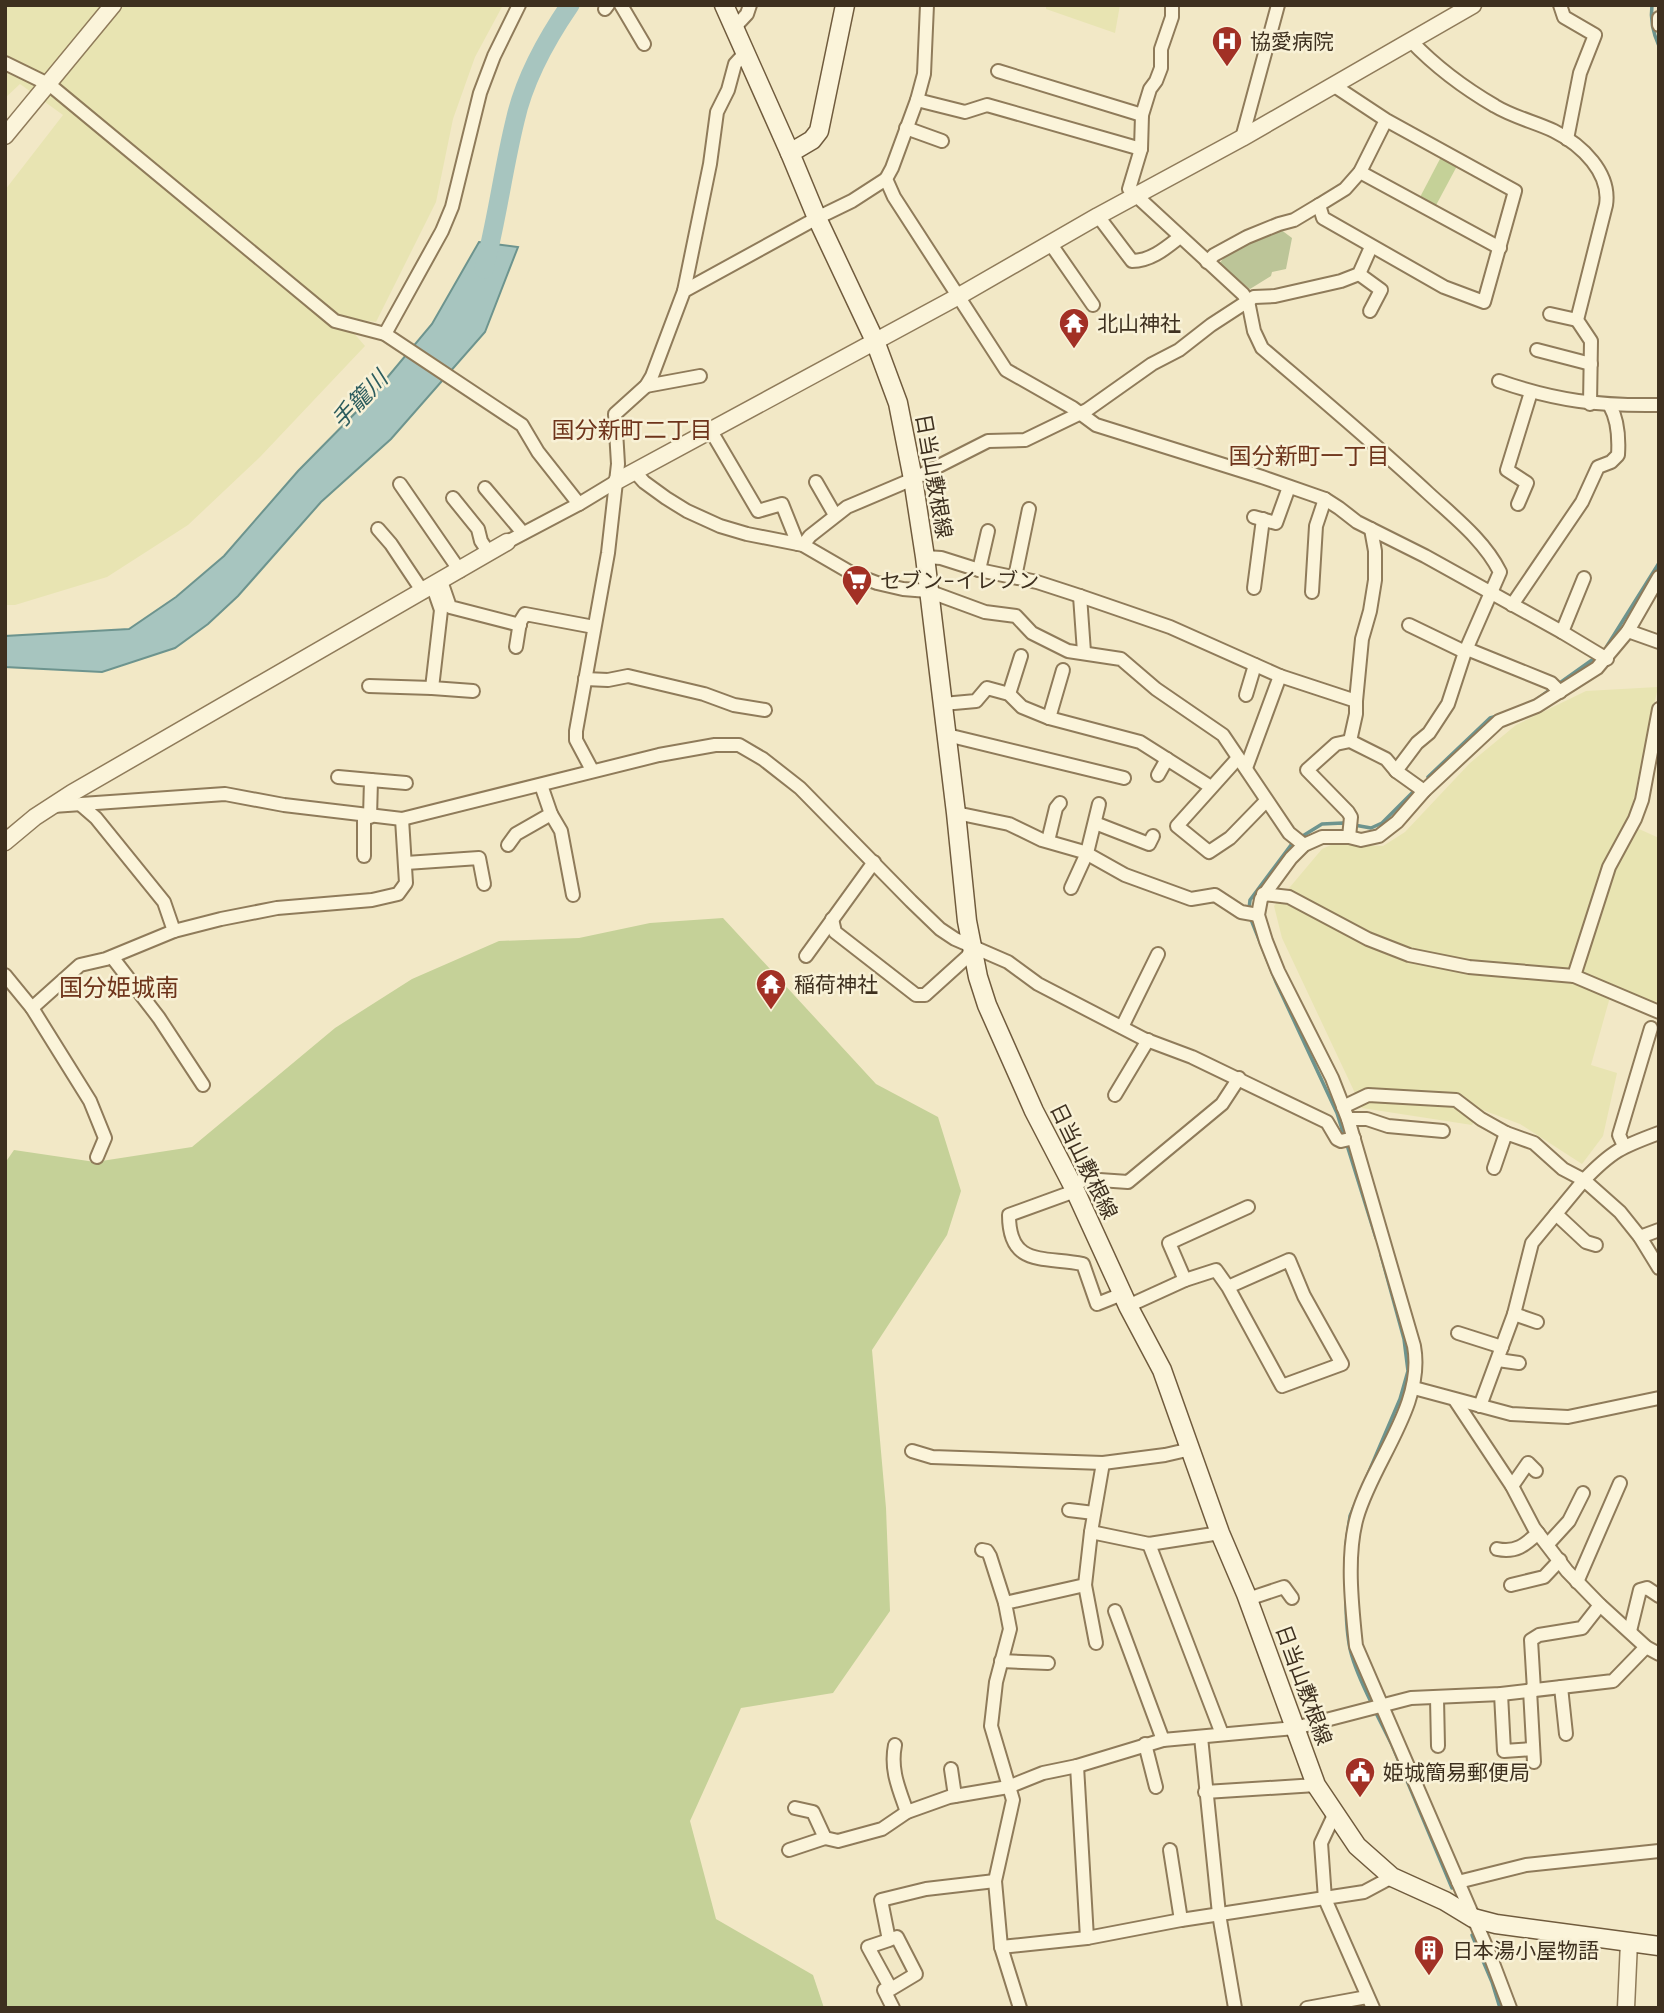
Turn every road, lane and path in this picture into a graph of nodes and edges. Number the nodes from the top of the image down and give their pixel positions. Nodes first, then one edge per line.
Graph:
1 (113, 5) edge
2 (519, 5) edge
3 (621, 5) edge
4 (724, 5) edge
5 (750, 5) edge
6 (845, 5) edge
7 (927, 5) edge
8 (1172, 5) edge
9 (1278, 5) edge
10 (1473, 5) edge
11 (1560, 5) edge
12 (1659, 18) edge
13 (1659, 25) edge
14 (734, 28) junction
15 (1410, 41) junction
16 (644, 44) dead end
17 (745, 53) junction
18 (5, 63) edge
19 (998, 71) dead end
20 (50, 85) junction
21 (1333, 85) junction
22 (917, 100) junction
23 (1142, 115) junction
24 (1386, 120) junction
25 (906, 128) junction
26 (5, 136) edge
27 (1242, 138) junction
28 (1567, 139) junction
29 (942, 141) dead end
30 (1141, 149) junction
31 (790, 153) junction
32 (1360, 172) junction
33 (886, 179) junction
34 (1135, 196) junction
35 (1319, 205) junction
36 (1098, 216) junction
37 (817, 218) junction
38 (1180, 237) junction
39 (1050, 243) junction
40 (1371, 247) junction
41 (1500, 248) junction
42 (1207, 262) junction
43 (1359, 274) junction
44 (684, 291) junction
45 (959, 296) junction
46 (1248, 302) junction
47 (1093, 305) dead end
48 (1370, 310) dead end
49 (1550, 314) dead end
50 (1577, 320) junction
51 (388, 335) junction
52 (875, 341) junction
53 (1537, 349) dead end
54 (1591, 364) junction
55 (700, 376) dead end
56 (1499, 381) dead end
57 (646, 387) junction
58 (1531, 392) junction
59 (1590, 404) junction
60 (1659, 405) edge
61 (1610, 406) junction
62 (1079, 413) junction
63 (711, 430) junction
64 (635, 472) junction
65 (913, 479) junction
66 (617, 481) junction
67 (816, 482) dead end
68 (400, 484) dead end
69 (1289, 486) junction
70 (485, 488) dead end
71 (453, 498) dead end
72 (1325, 499) junction
73 (579, 504) junction
74 (1518, 504) dead end
75 (1029, 509) dead end
76 (835, 515) junction
77 (378, 528) dead end
78 (1371, 529) junction
79 (988, 531) dead end
80 (523, 533) junction
81 (507, 542) joint
82 (800, 544) junction
83 (489, 553) junction
84 (925, 557) junction
85 (979, 569) junction
86 (460, 570) junction
87 (1659, 577) edge
88 (1014, 578) junction
89 (1584, 579) dead end
90 (432, 587) junction
91 (1254, 587) dead end
92 (928, 591) junction
93 (1312, 592) dead end
94 (1490, 592) junction
95 (1080, 596) junction
96 (1512, 605) junction
97 (520, 625) junction
98 (1409, 625) dead end
99 (594, 627) junction
100 (1628, 631) junction
101 (1562, 632) junction
102 (1659, 642) edge
103 (516, 647) dead end
104 (1466, 650) junction
105 (1084, 652) junction
106 (1021, 656) dead end
107 (1607, 659) junction
108 (1255, 665) junction
109 (1063, 670) dead end
110 (1280, 676) junction
111 (584, 678) junction
112 (369, 685) dead end
113 (432, 688) junction
114 (1556, 688) junction
115 (473, 691) dead end
116 (1009, 694) junction
117 (1246, 695) dead end
118 (1356, 701) junction
119 (943, 704) junction
120 (1659, 709) edge
121 (765, 710) dead end
122 (1049, 718) junction
123 (947, 735) junction
124 (1350, 741) junction
125 (1167, 759) junction
126 (1242, 763) junction
127 (592, 770) junction
128 (1395, 771) junction
129 (1158, 775) dead end
130 (338, 777) dead end
131 (1124, 778) dead end
132 (371, 780) junction
133 (406, 783) dead end
134 (541, 785) junction
135 (1211, 787) junction
136 (1424, 791) junction
137 (1266, 801) junction
138 (1060, 803) dead end
139 (81, 804) junction
140 (1100, 804) dead end
141 (52, 806) junction
142 (956, 813) junction
143 (551, 814) junction
144 (367, 817) junction
145 (402, 819) junction
146 (1095, 823) junction
147 (1349, 834) junction
148 (1153, 836) dead end
149 (1048, 841) junction
150 (5, 842) edge
151 (1303, 844) junction
152 (508, 845) dead end
153 (1087, 853) junction
154 (364, 856) dead end
155 (874, 862) junction
156 (406, 863) junction
157 (484, 884) dead end
158 (1071, 888) dead end
159 (1263, 894) junction
160 (573, 895) dead end
161 (1251, 914) junction
162 (832, 919) junction
163 (174, 932) junction
164 (973, 947) junction
165 (1158, 954) dead end
166 (806, 956) dead end
167 (112, 957) junction
168 (5, 975) edge
169 (1573, 976) junction
170 (32, 1008) junction
171 (1659, 1012) edge
172 (1122, 1027) junction
173 (1651, 1028) dead end
174 (1148, 1040) junction
175 (1239, 1078) junction
176 (203, 1085) dead end
177 (1115, 1095) dead end
178 (1346, 1113) junction
179 (1443, 1131) dead end
180 (1506, 1133) junction
181 (1659, 1133) edge
182 (1349, 1139) junction
183 (1624, 1146) junction
184 (97, 1157) dead end
185 (1494, 1168) dead end
186 (1584, 1180) junction
187 (1074, 1188) junction
188 (1248, 1207) dead end
189 (1556, 1214) junction
190 (1659, 1230) edge
191 (1640, 1237) junction
192 (1596, 1245) dead end
193 (1659, 1268) edge
194 (1185, 1280) junction
195 (1228, 1287) junction
196 (1125, 1300) junction
197 (1514, 1314) junction
198 (1537, 1322) dead end
199 (1458, 1333) dead end
200 (1502, 1347) junction
201 (1498, 1360) junction
202 (1519, 1363) dead end
203 (1414, 1388) junction
204 (1659, 1398) edge
205 (1455, 1400) junction
206 (1480, 1405) junction
207 (1191, 1449) junction
208 (912, 1451) dead end
209 (1102, 1463) junction
210 (1536, 1471) dead end
211 (1620, 1483) dead end
212 (1512, 1486) junction
213 (1583, 1493) dead end
214 (1069, 1510) dead end
215 (1094, 1513) junction
216 (1091, 1532) junction
217 (1220, 1533) junction
218 (1538, 1533) junction
219 (1149, 1544) junction
220 (1548, 1544) junction
221 (1497, 1549) dead end
222 (982, 1550) dead end
223 (1560, 1560) junction
224 (1577, 1582) junction
225 (1085, 1585) junction
226 (1511, 1585) dead end
227 (1659, 1597) edge
228 (1293, 1598) dead end
229 (1248, 1599) junction
230 (1005, 1603) junction
231 (1600, 1605) junction
232 (1115, 1611) dead end
233 (1630, 1631) junction
234 (1096, 1643) dead end
235 (1646, 1647) junction
236 (1659, 1654) edge
237 (1001, 1661) junction
238 (1048, 1663) dead end
239 (1561, 1687) junction
240 (1532, 1690) junction
241 (1501, 1694) junction
242 (1437, 1698) junction
243 (1381, 1706) junction
244 (1295, 1728) junction
245 (1222, 1734) junction
246 (1566, 1734) dead end
247 (1200, 1737) junction
248 (1163, 1740) junction
249 (1145, 1744) junction
250 (895, 1745) dead end
251 (1438, 1746) dead end
252 (1077, 1766) junction
253 (951, 1769) dead end
254 (1316, 1785) junction
255 (1008, 1787) junction
256 (1156, 1787) dead end
257 (1205, 1792) junction
258 (955, 1796) junction
259 (795, 1808) dead end
260 (907, 1812) junction
261 (1335, 1813) junction
262 (825, 1838) junction
263 (789, 1850) dead end
264 (1170, 1850) dead end
265 (1659, 1851) edge
266 (1392, 1877) junction
267 (995, 1881) junction
268 (1458, 1882) junction
269 (1325, 1899) junction
270 (1219, 1914) junction
271 (1473, 1918) junction
272 (1181, 1920) junction
273 (1087, 1938) junction
274 (889, 1940) junction
275 (1629, 1942) junction
276 (1001, 1947) junction
277 (1659, 1947) edge
278 (891, 1989) junction
279 (1370, 2002) edge
280 (893, 2008) edge
281 (1020, 2008) edge
282 (1235, 2008) edge
283 (1307, 2008) edge
284 (1510, 2008) edge
285 (1626, 2008) edge

1 - 20 street
2 - 51 street
3 - 16 street
4 - 14 main road, 日当山敷根線
5 - 14 street
6 - 31 main road
7 - 22 street
8 - 23 street
9 - 27 street
10 - 15 street
11 - 28 street
12 - 13 street
14 - 17 main road, 日当山敷根線
15 - 21 street
15 - 28 street
17 - 31 main road, 日当山敷根線
17 - 44 street
18 - 20 street
19 - 23 street
20 - 26 street
20 - 51 street
21 - 24 street
21 - 27 street
22 - 25 street
22 - 30 street
23 - 30 street
24 - 32 street
24 - 41 street
25 - 29 street
25 - 33 street
27 - 34 street
28 - 50 street
30 - 34 street
31 - 37 main road, 日当山敷根線
32 - 35 street
32 - 41 street
33 - 37 street
33 - 45 street
34 - 36 street
34 - 38 street
35 - 40 street
35 - 42 street
36 - 38 street
36 - 39 street
37 - 44 street
37 - 52 main road, 日当山敷根線
38 - 42 street
39 - 45 street
39 - 47 street
40 - 41 street
40 - 43 street
42 - 46 street
43 - 46 street
43 - 48 street
44 - 57 street
45 - 52 street
45 - 62 street
46 - 62 street
46 - 94 street
49 - 50 street
50 - 54 street
51 - 73 street
52 - 63 street
52 - 65 main road, 日当山敷根線
53 - 54 street
54 - 59 street
55 - 57 street
56 - 58 street
57 - 66 street
58 - 59 street
58 - 74 street
59 - 61 street
60 - 61 street
61 - 96 street
62 - 65 street
62 - 69 street
63 - 64 street
63 - 82 street
64 - 66 street
64 - 82 street
65 - 76 street
65 - 84 main road, 日当山敷根線
66 - 73 street
66 - 99 street
67 - 76 street
68 - 86 street
69 - 72 street
69 - 91 street
70 - 80 street
71 - 83 street
72 - 78 street
72 - 93 street
73 - 80 street
75 - 88 street
76 - 82 street
77 - 90 street
78 - 94 street
78 - 118 street
79 - 85 street
80 - 81 street
81 - 83 street
82 - 92 street
83 - 86 street
84 - 85 street
84 - 92 main road, 日当山敷根線
85 - 88 street
86 - 90 street
87 - 100 street
88 - 95 street
89 - 101 street
90 - 97 street
90 - 113 street
90 - 141 street
92 - 105 street
92 - 119 main road, 日当山敷根線
94 - 96 street
94 - 104 street
95 - 105 street
95 - 108 street
96 - 101 street
97 - 99 street
97 - 103 street
98 - 104 street
99 - 111 street
100 - 102 street
100 - 107 street
101 - 107 street
104 - 114 street
104 - 128 street
105 - 126 street
106 - 116 street
107 - 114 street
108 - 110 street
108 - 117 street
109 - 122 street
110 - 118 street
110 - 126 street
111 - 121 street
111 - 127 street
112 - 113 street
113 - 115 street
114 - 136 street
116 - 119 street
116 - 122 street
118 - 124 street
119 - 123 main road, 日当山敷根線
120 - 169 street
122 - 125 street
123 - 131 street
123 - 142 main road, 日当山敷根線
124 - 128 street
124 - 147 street
125 - 129 street
125 - 135 street
126 - 135 street
126 - 137 street
127 - 134 street
127 - 155 street
128 - 136 street
130 - 132 street
132 - 133 street
132 - 144 street
134 - 143 street
134 - 145 street
135 - 137 street
136 - 147 street
137 - 151 street
138 - 149 street
139 - 141 street
139 - 144 street
139 - 163 street
140 - 146 street
141 - 150 street
142 - 149 street
142 - 164 main road, 日当山敷根線
143 - 152 street
143 - 160 street
144 - 145 street
144 - 154 street
145 - 156 street
146 - 148 street
146 - 153 street
147 - 151 street
149 - 153 street
151 - 159 street
153 - 158 street
153 - 161 street
155 - 162 street
155 - 164 street
156 - 157 street
156 - 163 street
159 - 161 street
159 - 169 street
161 - 178 street
162 - 164 street
162 - 166 street
163 - 167 street
164 - 172 street
164 - 187 main road, 日当山敷根線
165 - 172 street
167 - 170 street
167 - 176 street
168 - 170 street
169 - 171 street
170 - 184 street
172 - 174 street
173 - 183 street
174 - 175 street
174 - 177 street
175 - 182 street
175 - 187 street
178 - 179 street
178 - 180 street
178 - 182 street
180 - 185 street
180 - 186 street
181 - 183 street
182 - 203 street
183 - 186 street
186 - 189 street
186 - 191 street
187 - 196 main road, 日当山敷根線
187 - 196 street
188 - 194 street
189 - 192 street
189 - 197 street
190 - 191 street
191 - 193 street
194 - 195 street
194 - 196 street
195 - 195 street
196 - 207 main road, 日当山敷根線
197 - 198 street
197 - 200 street
199 - 200 street
200 - 201 street
201 - 202 street
201 - 206 street
203 - 205 street
203 - 243 street
204 - 206 street
205 - 206 street
205 - 212 street
207 - 209 street
207 - 217 main road, 日当山敷根線
208 - 209 street
209 - 215 street
210 - 212 street
211 - 224 street
212 - 218 street
213 - 220 street
214 - 215 street
215 - 216 street
216 - 219 street
216 - 225 street
217 - 219 street
217 - 229 main road, 日当山敷根線
218 - 220 street
218 - 221 street
219 - 245 street
220 - 223 street
222 - 230 street
223 - 224 street
223 - 226 street
224 - 231 street
225 - 230 street
225 - 234 street
227 - 233 street
228 - 229 street
229 - 244 main road, 日当山敷根線
230 - 237 street
231 - 233 street
231 - 240 street
232 - 248 street
233 - 235 street
235 - 236 street
235 - 239 street
237 - 238 street
237 - 255 street
239 - 240 street
239 - 246 street
240 - 241 street
240 - 241 street
241 - 242 street
242 - 243 street
242 - 251 street
243 - 244 street
243 - 268 street
244 - 245 street
244 - 254 main road, 日当山敷根線
245 - 247 street
247 - 248 street
247 - 257 street
248 - 249 street
249 - 252 street
249 - 256 street
250 - 260 street
252 - 255 street
252 - 273 street
253 - 258 street
254 - 257 street
254 - 261 main road, 日当山敷根線
255 - 258 street
255 - 267 street
257 - 270 street
258 - 260 street
259 - 262 street
260 - 262 street
261 - 266 main road, 日当山敷根線
261 - 269 street
262 - 263 street
264 - 272 street
265 - 268 street
266 - 269 street
266 - 271 main road, 日当山敷根線
267 - 274 street
267 - 276 street
268 - 271 street
269 - 270 street
269 - 279 street
270 - 272 street
270 - 282 street
271 - 275 main road, 日当山敷根線
271 - 284 street
272 - 273 street
273 - 276 street
274 - 278 street
274 - 278 street
275 - 277 main road, 日当山敷根線
275 - 285 street
276 - 281 street
278 - 280 street
279 - 283 street

